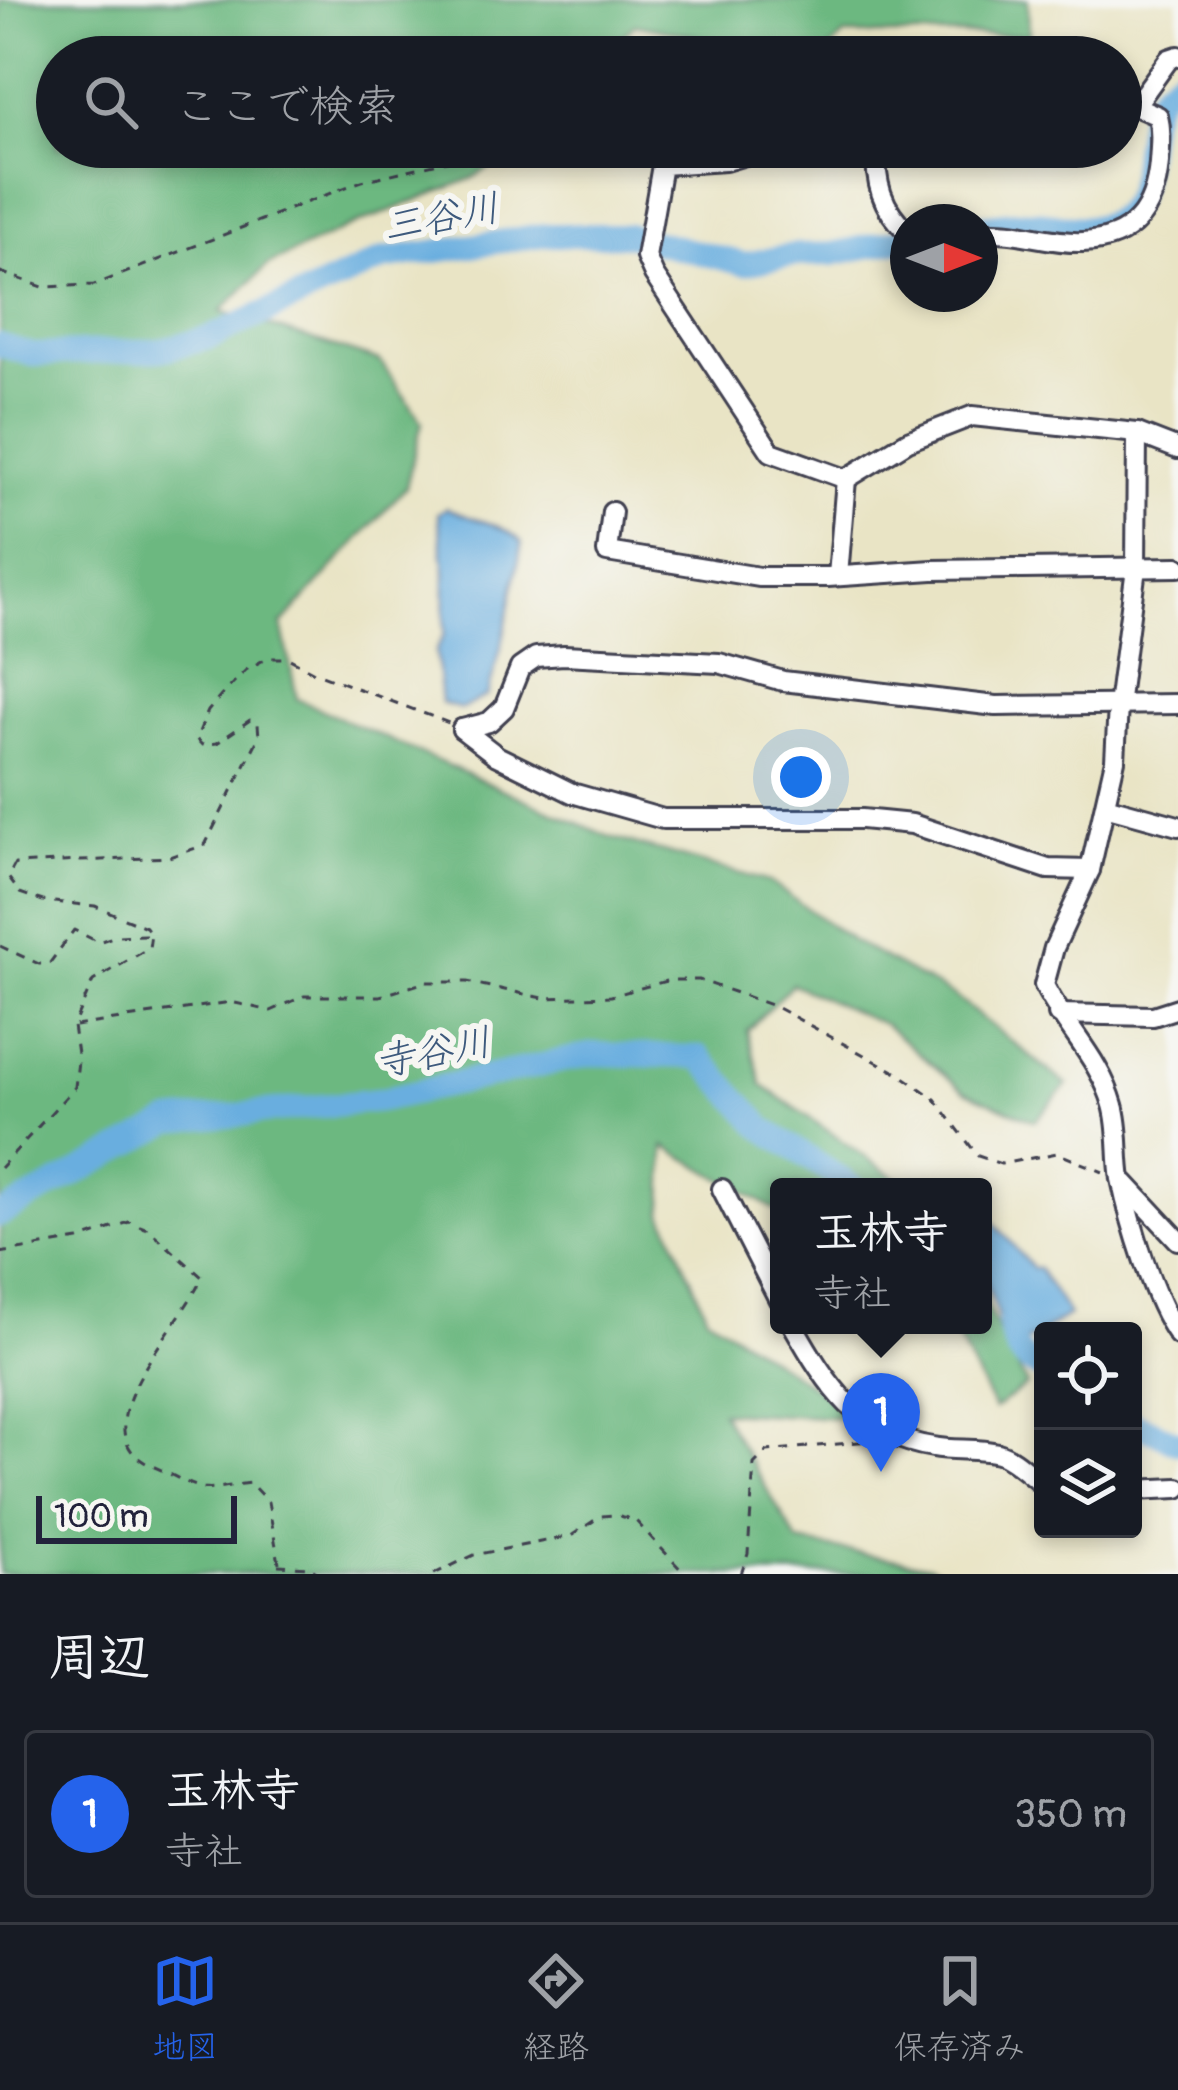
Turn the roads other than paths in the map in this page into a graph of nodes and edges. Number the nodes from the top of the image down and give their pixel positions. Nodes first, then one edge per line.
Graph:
1 (1178, 56) edge
2 (1142, 104) edge
3 (1142, 112) edge
4 (661, 168) edge
5 (875, 168) edge
6 (1178, 191) edge
7 (1156, 194) junction
8 (890, 216) edge
9 (998, 231) edge
10 (1137, 433) junction
11 (1178, 448) edge
12 (846, 479) junction
13 (612, 512) dead end
14 (1178, 567) edge
15 (1136, 568) junction
16 (838, 577) junction
17 (1178, 704) edge
18 (1118, 706) junction
19 (1105, 806) junction
20 (1178, 826) edge
21 (1090, 870) junction
22 (1178, 1009) edge
23 (1058, 1014) junction
24 (1121, 1179) junction
25 (722, 1189) dead end
26 (1178, 1240) edge
27 (770, 1282) edge
28 (798, 1334) edge
29 (1178, 1335) edge
30 (1034, 1477) edge
31 (1178, 1488) edge
32 (1142, 1490) edge

1 - 2 street
3 - 7 street
4 - 12 street
5 - 8 street
6 - 7 street
7 - 9 street
10 - 11 street
10 - 12 street
10 - 15 street
12 - 16 street
13 - 16 street
14 - 15 street
15 - 16 street
15 - 18 street
17 - 18 street
18 - 19 street
18 - 21 street
19 - 20 street
19 - 21 street
21 - 23 street
22 - 23 street
23 - 24 street
24 - 26 street
24 - 29 street
25 - 27 street
28 - 30 street
31 - 32 street

